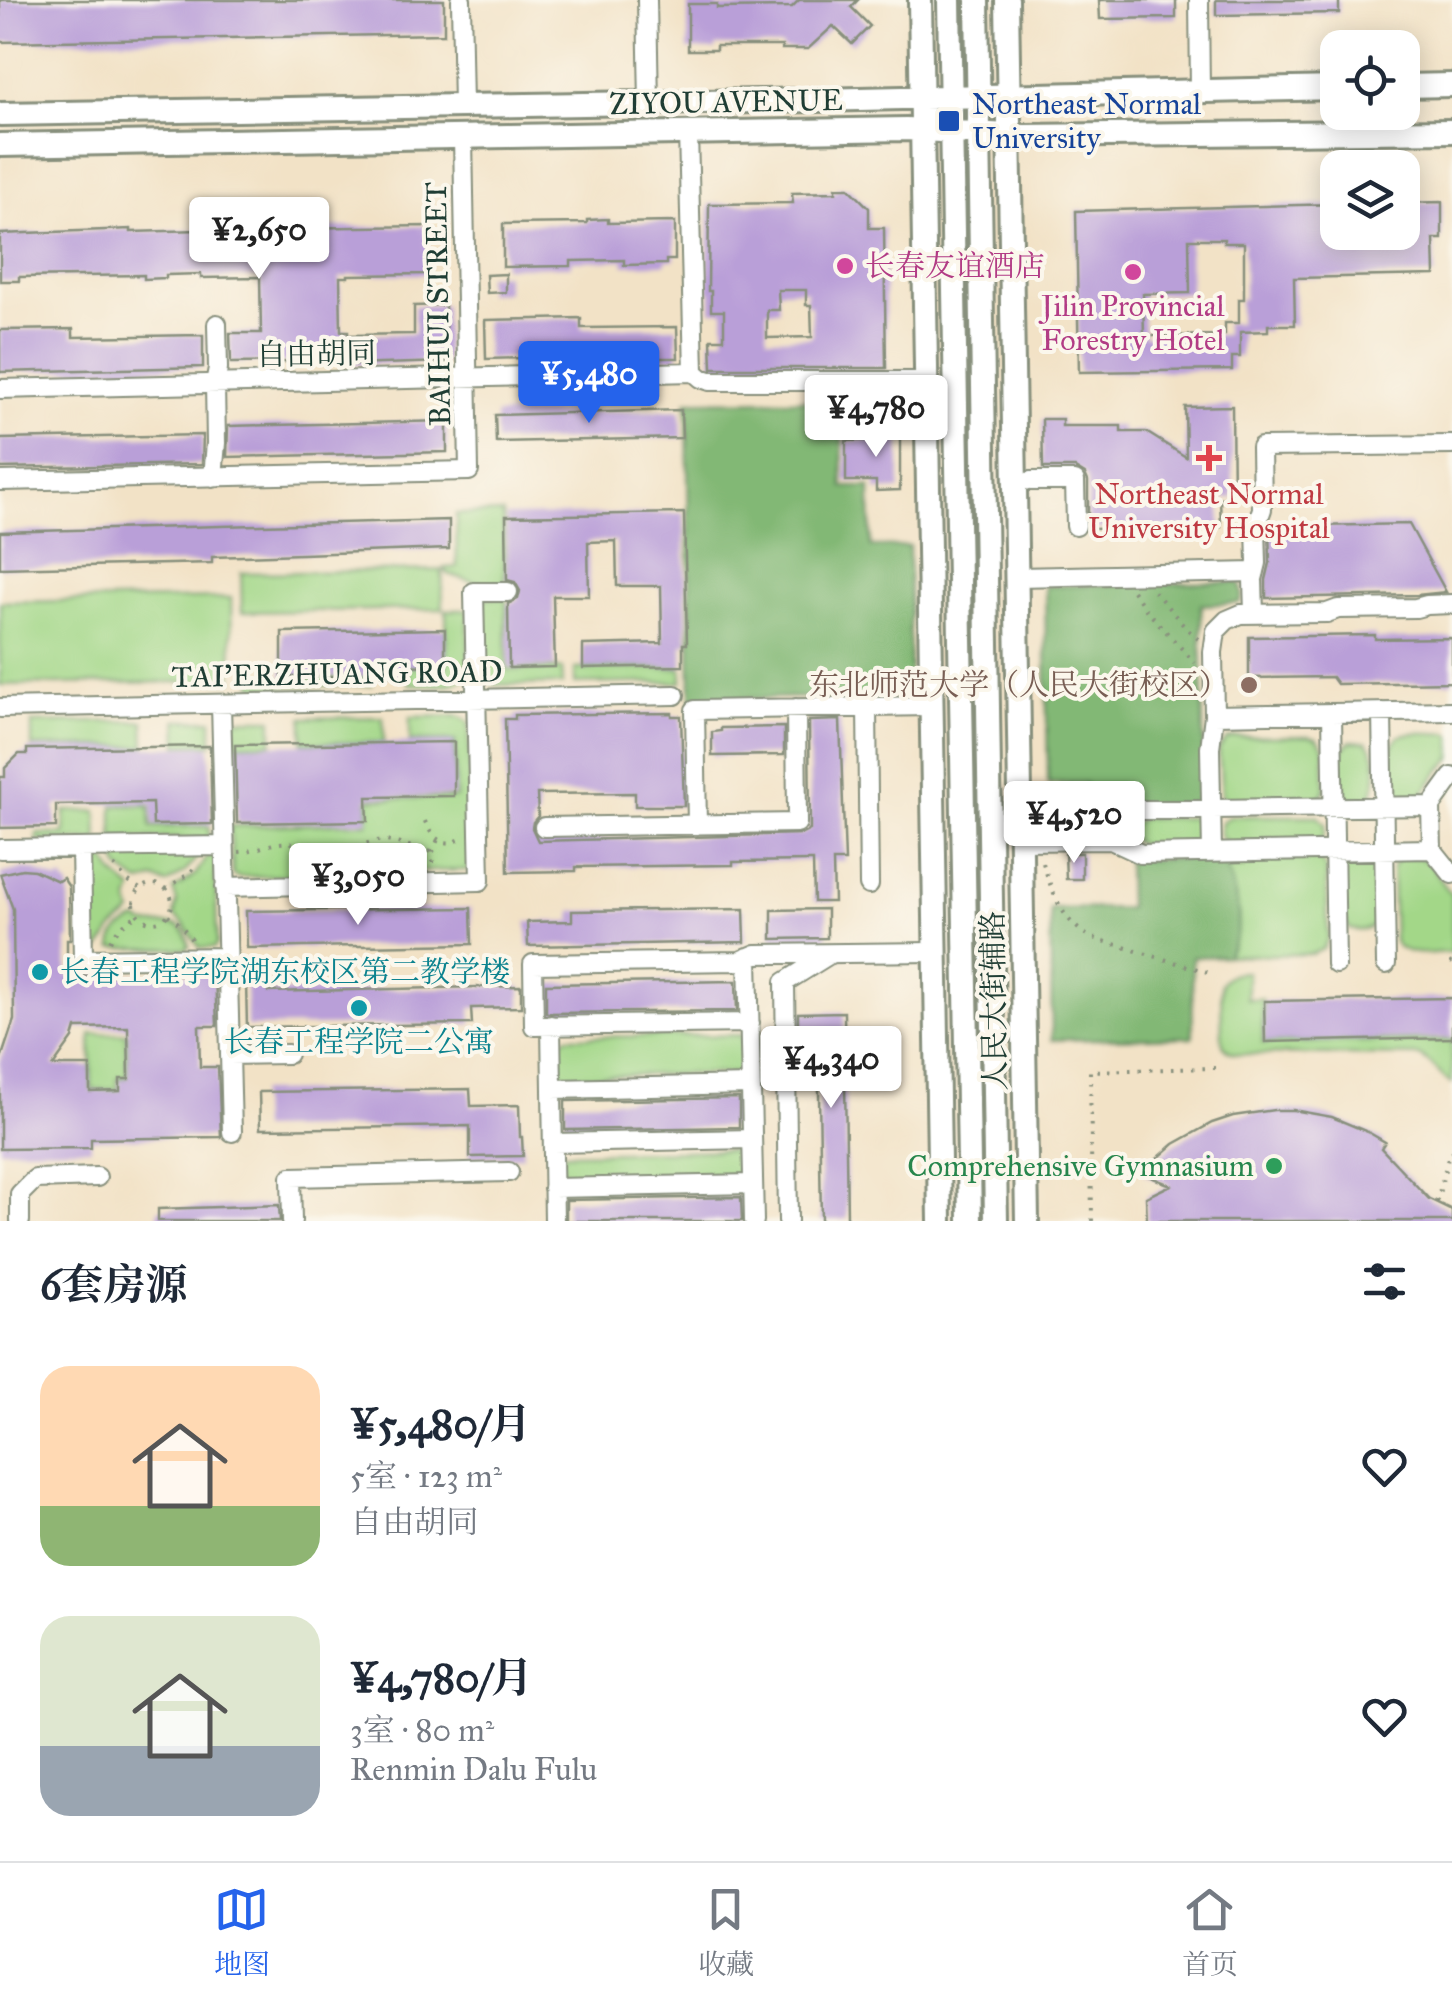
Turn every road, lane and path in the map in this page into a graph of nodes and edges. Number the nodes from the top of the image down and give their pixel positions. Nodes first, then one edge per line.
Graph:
1 (461, 0) edge
2 (647, 0) edge
3 (920, 0) edge
4 (949, 0) edge
5 (977, 0) edge
6 (1008, 0) edge
7 (1199, 0) edge
8 (1452, 85) edge
9 (1420, 86) edge
10 (1320, 88) edge
11 (1200, 91) junction
12 (1009, 95) junction
13 (978, 96) junction
14 (950, 97) junction
15 (921, 98) junction
16 (649, 103) junction
17 (463, 106) junction
18 (0, 114) edge
19 (922, 130) junction
20 (1452, 131) edge
21 (688, 132) junction
22 (951, 132) junction
23 (979, 134) junction
24 (1010, 135) junction
25 (462, 136) junction
26 (0, 145) edge
27 (217, 324) dead end
28 (694, 372) junction
29 (467, 378) junction
30 (926, 381) junction
31 (215, 384) junction
32 (0, 390) edge
33 (1452, 445) edge
34 (213, 477) junction
35 (0, 481) edge
36 (1030, 481) dead end
37 (1076, 526) dead end
38 (1255, 572) junction
39 (1142, 574) junction
40 (1122, 575) junction
41 (1017, 577) junction
42 (508, 592) dead end
43 (1452, 604) edge
44 (1254, 614) junction
45 (1213, 652) junction
46 (1214, 682) junction
47 (675, 695) dead end
48 (476, 700) junction
49 (221, 704) junction
50 (931, 706) junction
51 (867, 707) junction
52 (0, 708) edge
53 (796, 708) junction
54 (1452, 711) edge
55 (1382, 712) junction
56 (1332, 713) junction
57 (1214, 715) junction
58 (1452, 777) edge
59 (1384, 806) junction
60 (1431, 806) junction
61 (1334, 807) junction
62 (1211, 809) junction
63 (425, 820) dead end
64 (697, 825) junction
65 (544, 827) dead end
66 (478, 828) junction
67 (1026, 836) junction
68 (438, 839) junction
69 (219, 847) junction
70 (81, 848) junction
71 (106, 848) junction
72 (0, 849) edge
73 (1384, 850) junction
74 (1432, 850) junction
75 (1334, 851) junction
76 (432, 852) junction
77 (1212, 853) junction
78 (1452, 874) edge
79 (435, 883) junction
80 (869, 885) dead end
81 (226, 887) junction
82 (166, 889) junction
83 (141, 890) junction
84 (138, 914) junction
85 (168, 915) junction
86 (935, 952) junction
87 (830, 953) junction
88 (227, 957) junction
89 (105, 958) junction
90 (198, 958) junction
91 (748, 958) junction
92 (1336, 964) dead end
93 (1386, 964) dead end
94 (1214, 974) dead end
95 (750, 1023) junction
96 (550, 1025) junction
97 (288, 1054) dead end
98 (230, 1055) junction
99 (1215, 1068) dead end
100 (751, 1085) junction
101 (552, 1089) junction
102 (232, 1132) dead end
103 (752, 1139) junction
104 (553, 1143) junction
105 (1452, 1152) edge
106 (509, 1172) dead end
107 (97, 1178) dead end
108 (753, 1184) junction
109 (553, 1188) junction
110 (1437, 1202) dead end
111 (20, 1221) edge
112 (292, 1221) edge
113 (554, 1221) edge
114 (754, 1221) edge
115 (788, 1221) edge
116 (940, 1221) edge
117 (970, 1221) edge
118 (996, 1221) edge
119 (1027, 1221) edge
120 (1092, 1221) edge

1 - 17 street
2 - 16 street
3 - 15 main road
4 - 14 main road
5 - 13 main road
6 - 12 main road, 人民大街辅路
7 - 11 street
8 - 9 main road
10 - 11 main road, ZIYOU AVENUE
11 - 12 main road, ZIYOU AVENUE
12 - 13 main road, ZIYOU AVENUE
12 - 24 main road, 人民大街辅路
13 - 14 main road, ZIYOU AVENUE
13 - 23 main road
14 - 15 main road, ZIYOU AVENUE
14 - 22 main road
15 - 16 main road, ZIYOU AVENUE
15 - 19 main road
16 - 17 main road, ZIYOU AVENUE
17 - 18 main road, ZIYOU AVENUE
19 - 21 main road, ZIYOU AVENUE
19 - 22 main road, ZIYOU AVENUE
19 - 30 main road
20 - 24 main road, ZIYOU AVENUE
21 - 25 main road, ZIYOU AVENUE
21 - 28 street
22 - 23 main road, ZIYOU AVENUE
22 - 117 main road
23 - 24 main road, ZIYOU AVENUE
23 - 118 main road
24 - 41 main road, 人民大街辅路
25 - 26 main road, ZIYOU AVENUE
25 - 29 street, BAIHUI STREET
27 - 31 street
28 - 29 street, 自由胡同
28 - 30 street, 自由胡同
29 - 31 street, 自由胡同
29 - 34 street, BAIHUI STREET
30 - 50 main road
31 - 32 street, 自由胡同
31 - 34 street
33 - 38 street
34 - 35 street
36 - 37 street
38 - 39 street
38 - 44 street
39 - 40 street
39 - 45 path
40 - 41 street
40 - 46 path
41 - 67 main road, 人民大街辅路
42 - 48 street
43 - 44 street
44 - 45 street
45 - 46 street
46 - 57 street
47 - 48 street, TAI'ERZHUANG ROAD
48 - 49 street, TAI'ERZHUANG ROAD
48 - 66 street
49 - 52 street, TAI'ERZHUANG ROAD
49 - 69 street
50 - 51 street
50 - 86 main road
51 - 53 street
51 - 80 street
53 - 64 street
53 - 64 street
54 - 55 street
55 - 56 street
55 - 59 street
56 - 57 street
56 - 61 street
57 - 62 street
58 - 60 street
59 - 60 street
59 - 61 street
59 - 73 street
60 - 74 street
61 - 62 street
61 - 75 street
62 - 67 street
62 - 77 street
63 - 68 path
64 - 65 street
66 - 68 path
66 - 79 street
67 - 77 street
67 - 94 path
67 - 119 main road, 人民大街辅路
68 - 76 path
69 - 71 street
69 - 76 path
69 - 81 street
69 - 82 path
70 - 71 street
70 - 72 street
70 - 89 street
71 - 83 path
73 - 74 street
73 - 75 street
73 - 93 street
74 - 78 street
75 - 77 street
75 - 92 street
76 - 79 path
79 - 81 street
81 - 88 street
82 - 83 path
82 - 85 path
83 - 84 path
84 - 85 path
84 - 89 path
85 - 90 path
86 - 87 street
86 - 116 main road
87 - 91 street
87 - 115 street
88 - 90 street
88 - 98 street
89 - 90 street
91 - 95 street
91 - 96 street
95 - 96 street
95 - 100 street
96 - 101 street
97 - 98 street
98 - 102 street
99 - 120 path
100 - 101 street
100 - 103 street
101 - 104 street
103 - 104 street
103 - 108 street
104 - 109 street
105 - 110 path
106 - 112 street
107 - 111 street
108 - 109 street
108 - 114 street
109 - 113 street

